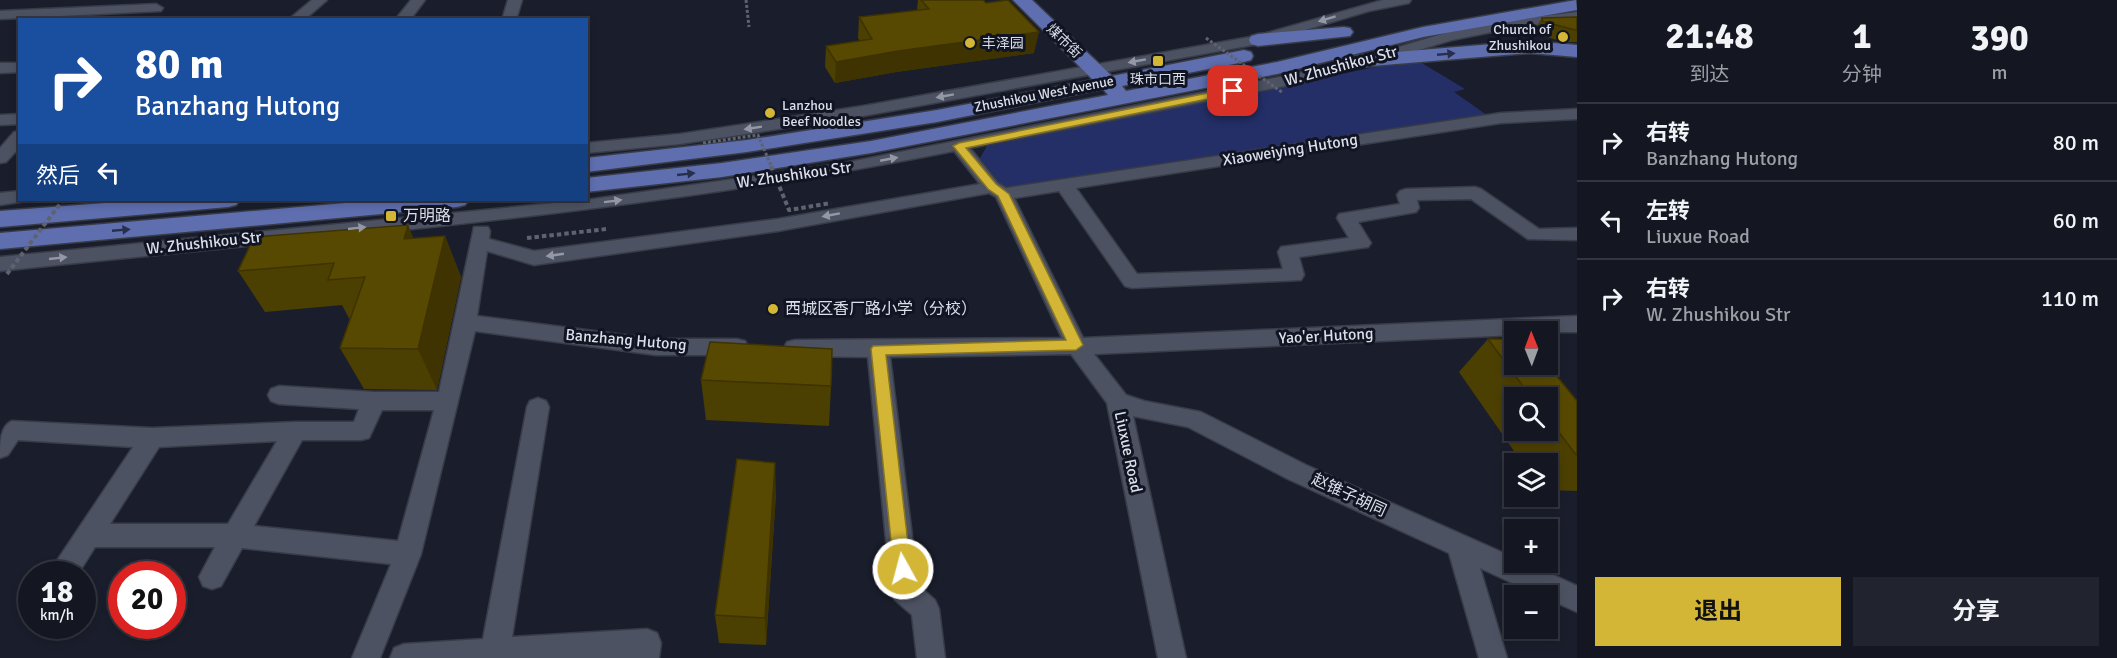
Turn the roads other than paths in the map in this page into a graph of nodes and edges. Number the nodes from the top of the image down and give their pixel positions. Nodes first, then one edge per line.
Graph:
1 (4, 0) edge
2 (320, 0) edge
3 (418, 0) edge
4 (515, 0) edge
5 (1022, 0) edge
6 (1404, 0) edge
7 (0, 3) edge
8 (160, 4) edge
9 (1475, 5) dead end
10 (1577, 5) edge
11 (0, 15) edge
12 (1577, 16) edge
13 (143, 18) edge
14 (298, 18) edge
15 (404, 18) edge
16 (510, 18) edge
17 (1344, 32) junction
18 (1424, 32) junction
19 (1258, 40) junction
20 (1577, 51) edge
21 (1367, 60) junction
22 (18, 67) edge
23 (0, 68) edge
24 (1277, 68) junction
25 (1100, 76) junction
26 (1130, 104) junction
27 (1577, 114) edge
28 (18, 119) edge
29 (0, 120) edge
30 (18, 138) edge
31 (680, 139) junction
32 (747, 146) junction
33 (959, 146) junction
34 (588, 148) edge
35 (0, 158) edge
36 (588, 165) edge
37 (588, 185) edge
38 (1064, 185) junction
39 (997, 190) junction
40 (18, 197) edge
41 (0, 199) edge
42 (216, 201) edge
43 (446, 201) edge
44 (482, 215) junction
45 (0, 219) edge
46 (1577, 234) edge
47 (0, 241) edge
48 (480, 243) junction
49 (4, 269) edge
50 (466, 322) junction
51 (1577, 324) edge
52 (1076, 345) junction
53 (753, 347) edge
54 (775, 347) edge
55 (878, 349) junction
56 (279, 395) dead end
57 (374, 400) junction
58 (448, 401) junction
59 (1118, 401) junction
60 (538, 407) dead end
61 (295, 431) junction
62 (4, 436) edge
63 (152, 438) junction
64 (90, 535) junction
65 (235, 536) junction
66 (1460, 546) junction
67 (408, 554) junction
68 (72, 561) edge
69 (212, 576) dead end
70 (1577, 599) edge
71 (646, 651) edge
72 (495, 653) junction
73 (366, 658) edge
74 (404, 658) edge
75 (931, 658) edge
76 (1173, 658) edge
77 (1493, 658) edge

1 - 7 street
2 - 14 street
3 - 15 street
4 - 16 street
5 - 25 main road, 煤市街
6 -> 19 street, Zhushikou West Avenue
8 - 11 street
8 - 13 street
9 - 17 main road, Zhushikou West Avenue
10 - 18 main road, Zhushikou West Avenue
12 - 21 street, W. Zhushikou Str
17 - 19 main road
17 - 25 main road, Zhushikou West Avenue
18 - 21 main road
18 - 24 main road, Zhushikou West Avenue
19 -> 25 street, Zhushikou West Avenue
21 -> 20 main road
21 - 24 main road
21 - 26 street, W. Zhushikou Str
22 - 23 street
24 - 26 main road, Zhushikou West Avenue
25 - 26 main road, 煤市街
25 -> 31 street, Zhushikou West Avenue
25 - 32 main road, Zhushikou West Avenue
26 - 33 street, W. Zhushikou Str
37 -> 26 main road, W. Zhushikou Str
27 - 38 street, Xiaoweiying Hutong
28 - 29 street
30 - 35 street
31 - 32 main road
31 - 34 street, Zhushikou West Avenue
32 - 36 main road, Zhushikou West Avenue
33 - 39 street, Liuxue Road
44 -> 33 street, W. Zhushikou Str
38 - 39 street, Xiaoweiying Hutong
38 - 46 street
39 -> 48 street, Xiaoweiying Hutong
39 - 52 street, Liuxue Road
40 - 41 street
42 - 45 main road
47 -> 43 main road, W. Zhushikou Str
44 - 48 street
49 -> 44 street, W. Zhushikou Str
48 - 50 street
50 - 53 street, Banzhang Hutong
50 - 58 street
51 - 52 street, Yao'er Hutong
52 - 55 street
52 - 59 street, Liuxue Road
54 - 55 street
55 - 75 street
56 - 57 street
57 - 58 street
57 - 61 street
58 - 67 street
59 - 66 street, 赵锥子胡同
59 - 76 street, Liuxue Road
60 - 72 street
61 - 63 street
61 - 65 street
62 - 63 street
63 - 64 street
64 - 65 street
64 - 68 street
65 - 67 street
65 - 69 street
66 - 70 street, 赵锥子胡同
66 - 77 street
67 - 73 street
71 - 72 street
72 - 74 street

